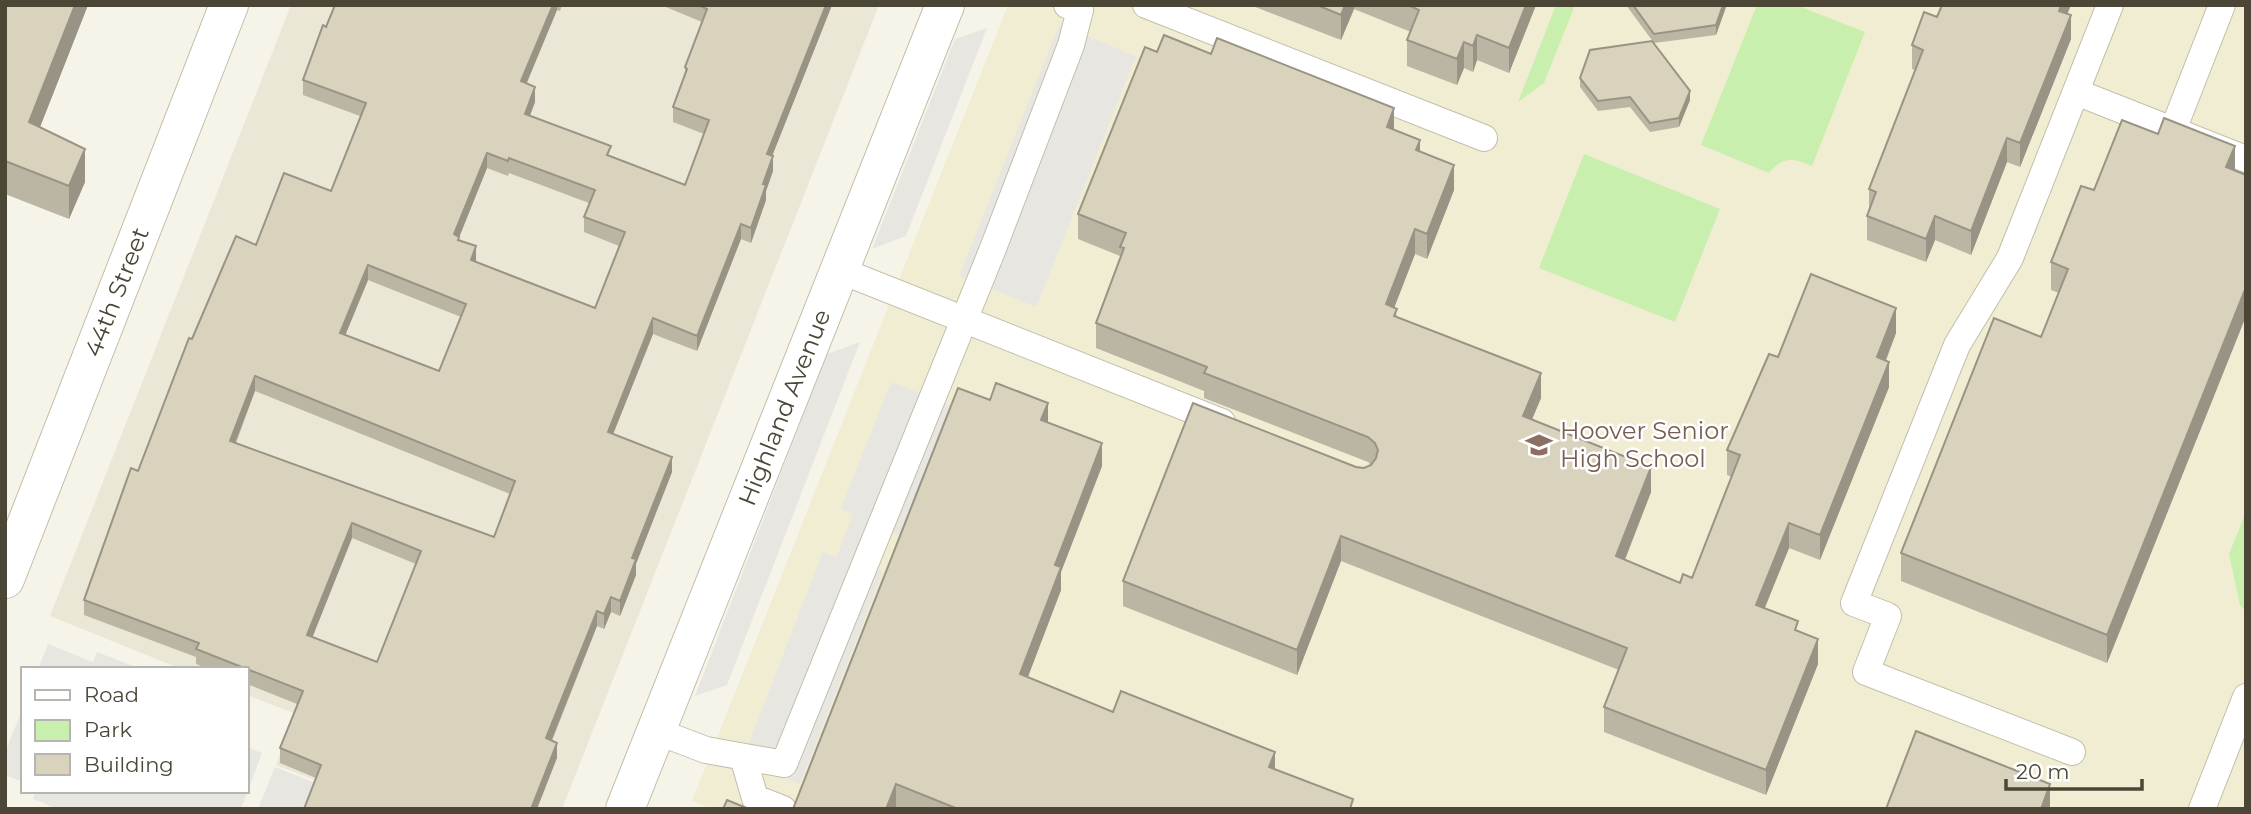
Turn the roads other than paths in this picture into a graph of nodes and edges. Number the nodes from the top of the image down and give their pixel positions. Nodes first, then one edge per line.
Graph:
1 (229, 5) edge
2 (945, 5) edge
3 (1067, 5) edge
4 (1146, 5) edge
5 (2110, 5) edge
6 (2222, 5) edge
7 (2076, 92) junction
8 (2173, 130) junction
9 (1484, 138) dead end
10 (2246, 159) edge
11 (839, 270) junction
12 (964, 321) junction
13 (1249, 432) edge
14 (5, 579) edge
15 (2246, 697) edge
16 (656, 731) junction
17 (2072, 752) dead end
18 (743, 757) junction
19 (625, 809) edge
20 (783, 809) edge
21 (2202, 809) edge

1 - 14 street, 44th Street
2 - 11 street, Highland Avenue
3 - 12 lane
4 - 9 lane
5 - 7 lane
6 - 8 lane
7 - 8 lane
7 - 17 lane
8 - 10 lane
11 - 12 lane
11 - 16 street, Highland Avenue
12 - 13 lane
12 - 18 lane
15 - 21 lane
16 - 18 lane
16 - 19 street, Highland Avenue
18 - 20 lane

